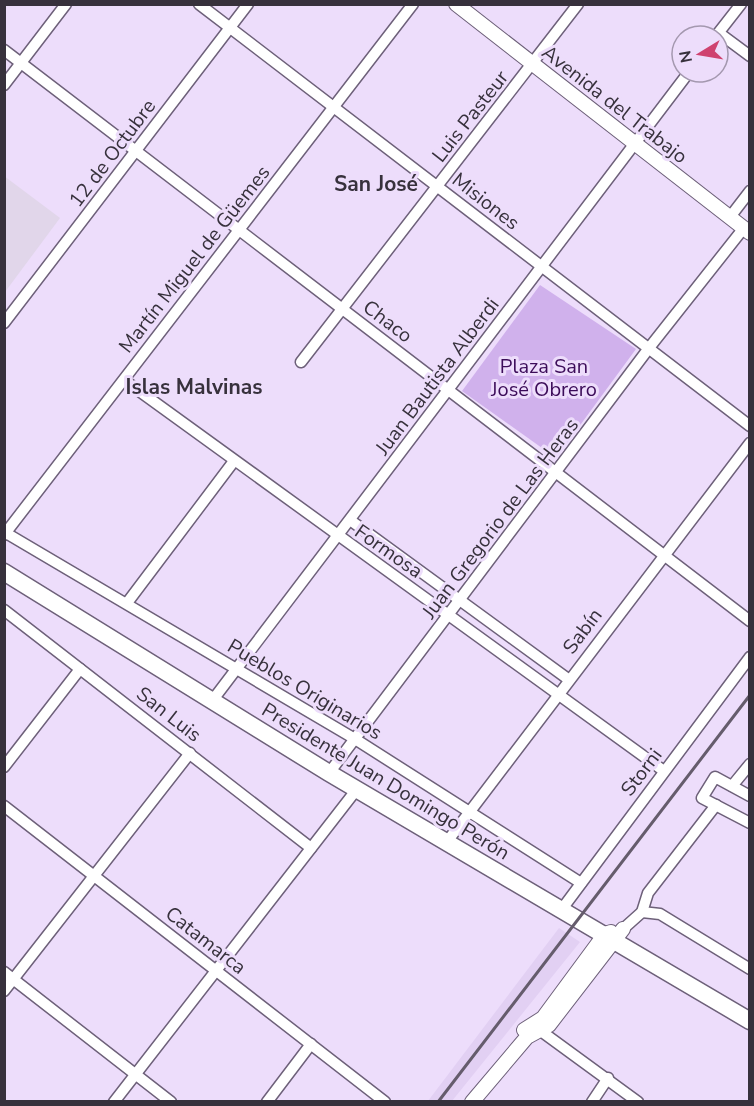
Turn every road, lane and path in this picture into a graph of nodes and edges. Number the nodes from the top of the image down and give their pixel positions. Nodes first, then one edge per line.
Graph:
1 (66, 4) edge
2 (199, 4) edge
3 (248, 4) edge
4 (413, 4) edge
5 (456, 4) edge
6 (578, 4) edge
7 (736, 6) edge
8 (724, 24) edge
9 (230, 28) junction
10 (730, 42) edge
11 (4, 50) edge
12 (750, 56) edge
13 (21, 63) junction
14 (532, 65) junction
15 (4, 84) edge
16 (680, 84) edge
17 (334, 108) junction
18 (635, 143) junction
19 (136, 152) junction
20 (438, 186) junction
21 (750, 191) edge
22 (730, 217) junction
23 (240, 229) junction
24 (746, 231) edge
25 (541, 268) junction
26 (341, 309) junction
27 (4, 323) edge
28 (649, 348) junction
29 (301, 362) dead end
30 (124, 380) junction
31 (448, 390) junction
32 (750, 426) edge
33 (750, 443) edge
34 (234, 461) junction
35 (557, 473) junction
36 (350, 520) junction
37 (5, 534) edge
38 (338, 537) junction
39 (663, 554) junction
40 (4, 572) edge
41 (461, 601) junction
42 (127, 603) junction
43 (4, 610) edge
44 (450, 615) junction
45 (750, 621) edge
46 (750, 657) edge
47 (237, 668) junction
48 (80, 669) junction
49 (568, 679) junction
50 (558, 692) junction
51 (212, 701) junction
52 (355, 739) junction
53 (190, 753) junction
54 (750, 764) edge
55 (4, 767) edge
56 (664, 771) junction
57 (329, 773) junction
58 (732, 786) junction
59 (357, 789) junction
60 (750, 796) edge
61 (716, 805) junction
62 (4, 806) edge
63 (469, 813) junction
64 (750, 823) edge
65 (446, 843) junction
66 (311, 848) junction
67 (93, 875) junction
68 (581, 883) junction
69 (561, 909) junction
70 (642, 912) junction
71 (614, 934) junction
72 (750, 969) edge
73 (216, 970) junction
74 (9, 975) edge
75 (4, 991) edge
76 (750, 1021) edge
77 (537, 1028) junction
78 (311, 1044) junction
79 (135, 1074) junction
80 (608, 1078) junction
81 (114, 1101) edge
82 (171, 1101) edge
83 (267, 1101) edge
84 (385, 1101) edge
85 (472, 1101) edge
86 (591, 1101) edge
87 (638, 1101) edge

1 - 13 street
2 - 9 street, Misiones
3 - 9 street, 12 de Octubre
4 - 17 street, Martín Miguel de Güemes
5 - 14 main road, Avenida del Trabajo
6 - 14 street, Luis Pasteur
7 - 8 street
9 - 17 street, Misiones
9 - 19 street, 12 de Octubre
10 - 12 street
11 - 13 street, Chaco
13 - 15 street
13 - 19 street, Chaco
14 - 18 main road, Avenida del Trabajo
14 - 20 street, Luis Pasteur
16 - 18 street, Juan Bautista Alberdi
17 - 20 street, Misiones
17 - 23 street, Martín Miguel de Güemes
18 - 22 main road, Avenida del Trabajo
18 - 25 street, Juan Bautista Alberdi
19 - 23 street, Chaco
19 - 27 street, 12 de Octubre
20 - 25 street, Misiones
20 - 26 street, Luis Pasteur
21 - 22 street
22 - 24 main road, Avenida del Trabajo
23 - 26 street, Chaco
23 - 30 street, Martín Miguel de Güemes
24 - 28 street, Juan Gregorio de Las Heras
25 - 28 street, Misiones
25 - 31 street, Juan Bautista Alberdi
26 - 29 street, Luis Pasteur
26 - 31 street, Chaco
28 - 32 street, Misiones
28 - 35 street, Juan Gregorio de Las Heras
30 - 34 street, Formosa
30 - 37 street, Martín Miguel de Güemes
31 - 35 street, Chaco
31 - 36 street, Juan Bautista Alberdi
33 - 39 street, Sabín
34 - 38 street, Formosa
34 - 42 street
35 - 39 street, Chaco
35 - 41 street, Juan Gregorio de Las Heras
36 - 38 street, Juan Bautista Alberdi
36 - 41 street, Formosa
37 - 42 street, Pueblos Originarios
38 - 44 street, Formosa
38 - 47 street, Juan Bautista Alberdi
39 - 45 street, Chaco
39 - 49 street, Sabín
40 - 51 main road, Presidente Juan Domingo Perón
41 - 44 street, Juan Gregorio de Las Heras
41 - 49 street, Formosa
42 - 47 street, Pueblos Originarios
43 - 48 street, San Luis
44 - 50 street, Formosa
44 - 52 street, Juan Gregorio de Las Heras
46 - 56 street, Storni
47 - 51 street, Juan Bautista Alberdi
47 - 52 street, Pueblos Originarios
48 - 53 street, San Luis
48 - 55 street
49 - 50 street, Sabín
50 - 56 street, Formosa
50 - 63 street, Sabín
51 - 57 main road, Presidente Juan Domingo Perón
52 - 57 street, Juan Gregorio de Las Heras
52 - 63 street, Pueblos Originarios
53 - 66 street, San Luis
53 - 67 street
54 - 58 street
56 - 68 street, Storni
57 - 59 main road, Presidente Juan Domingo Perón
58 - 60 street
58 - 61 street
59 - 65 main road, Presidente Juan Domingo Perón
59 - 66 street
61 - 64 street
61 - 70 street
62 - 67 street, Catamarca
63 - 65 street, Sabín
63 - 68 street, Pueblos Originarios
65 - 69 main road, Presidente Juan Domingo Perón
66 - 73 street
67 - 73 street, Catamarca
67 - 74 street
68 - 69 street, Storni
69 - 71 main road, Presidente Juan Domingo Perón
70 - 71 street
70 - 72 street
71 - 76 main road, Presidente Juan Domingo Perón
71 - 77 main road
73 - 78 street, Catamarca
73 - 79 street
74 - 75 street
74 - 79 street
77 - 80 street
77 - 85 main road
78 - 83 street
78 - 84 street, Catamarca
79 - 81 street
79 - 82 street
80 - 86 street
80 - 87 street

